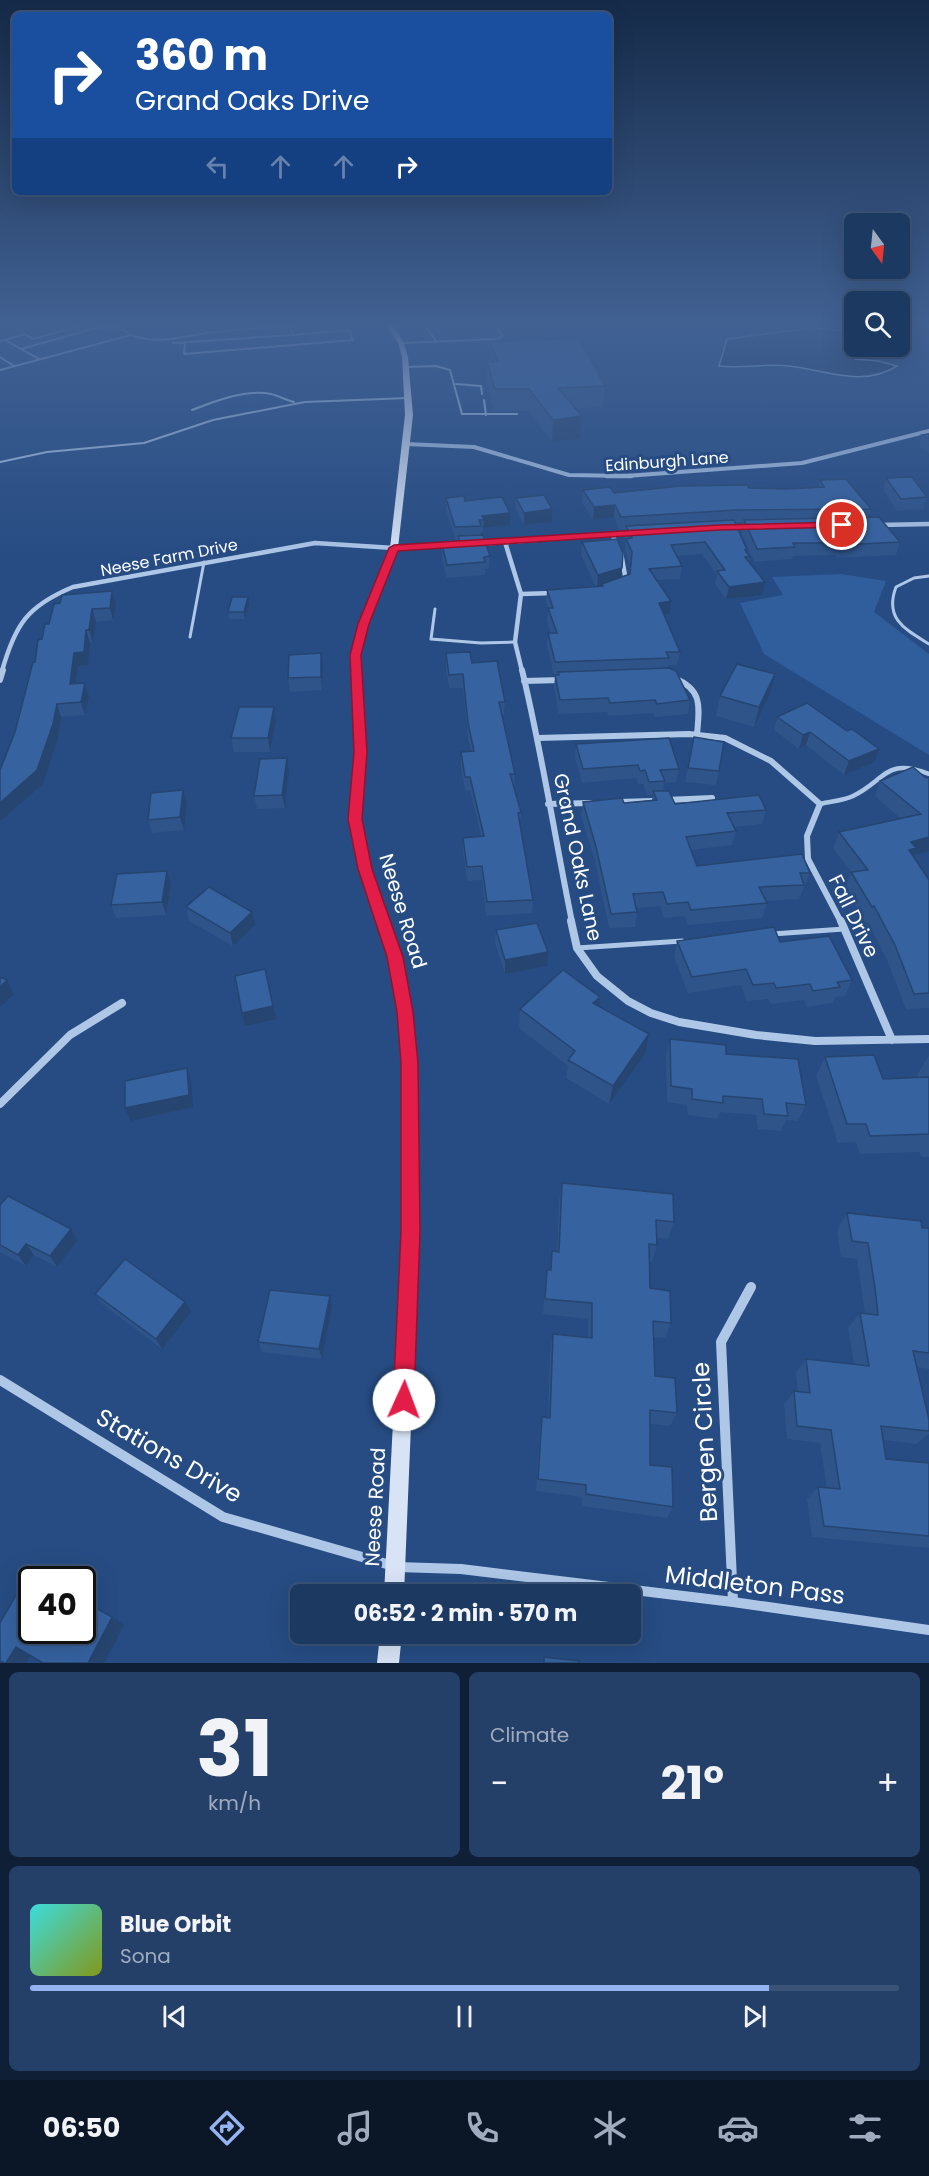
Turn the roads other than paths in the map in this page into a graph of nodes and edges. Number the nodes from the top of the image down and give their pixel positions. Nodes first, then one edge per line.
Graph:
1 (210, 404) edge
2 (297, 404) edge
3 (408, 404) edge
4 (460, 404) edge
5 (484, 404) edge
6 (192, 410) dead end
7 (517, 414) dead end
8 (486, 415) junction
9 (929, 431) edge
10 (406, 444) junction
11 (0, 462) edge
12 (929, 524) edge
13 (872, 525) edge
14 (635, 532) edge
15 (612, 534) junction
16 (506, 542) junction
17 (473, 544) edge
18 (451, 546) edge
19 (394, 548) junction
20 (204, 562) junction
21 (929, 576) edge
22 (625, 584) edge
23 (557, 593) edge
24 (521, 594) junction
25 (435, 609) dead end
26 (190, 637) dead end
27 (514, 642) junction
28 (929, 644) edge
29 (3, 659) edge
30 (668, 676) edge
31 (0, 680) edge
32 (568, 680) edge
33 (524, 681) junction
34 (697, 735) junction
35 (538, 738) junction
36 (929, 774) edge
37 (712, 798) edge
38 (607, 802) edge
39 (595, 803) edge
40 (548, 804) junction
41 (820, 804) junction
42 (845, 929) junction
43 (763, 935) edge
44 (694, 940) edge
45 (577, 948) junction
46 (122, 1003) dead end
47 (892, 1040) junction
48 (929, 1040) edge
49 (0, 1104) edge
50 (751, 1287) dead end
51 (0, 1380) edge
52 (397, 1567) junction
53 (395, 1584) edge
54 (733, 1602) junction
55 (929, 1630) edge
56 (390, 1644) edge
57 (388, 1663) edge

1 - 6 lane
2 - 11 lane
3 - 10 street, Neese Road
4 - 8 lane
5 - 8 lane
7 - 8 lane
9 - 10 street, Edinburgh Lane
10 - 19 street, Neese Road
12 - 13 street
14 - 15 street
15 - 16 street
15 - 22 street
16 - 17 street
16 - 24 street, Grand Oaks Lane
18 - 19 street, Neese Farm Drive
19 - 20 street, Neese Farm Drive
19 - 52 street, Neese Road
20 - 26 lane
20 - 29 street, Neese Farm Drive
21 - 28 lane
23 - 24 street
24 - 27 street, Grand Oaks Lane
25 - 27 lane
27 - 33 street, Grand Oaks Lane
29 - 31 street, Neese Farm Drive
30 - 34 street
32 - 33 street
33 - 35 street, Grand Oaks Lane
34 - 35 street
34 - 41 street
35 - 40 street, Grand Oaks Lane
36 - 41 lane
37 - 38 street
39 - 40 street
40 - 45 street, Grand Oaks Lane
41 - 42 street, Fall Drive
42 - 43 lane
42 - 47 street, Fall Drive
44 - 45 lane
45 - 47 street, Grand Oaks Lane
46 - 49 street
47 - 48 street, Grand Oaks Lane
50 - 54 street, Bergen Circle
51 - 52 street, Stations Drive
52 - 53 street, Neese Road
52 - 54 street, Middleton Pass
54 - 55 street, Middleton Pass
56 - 57 street

